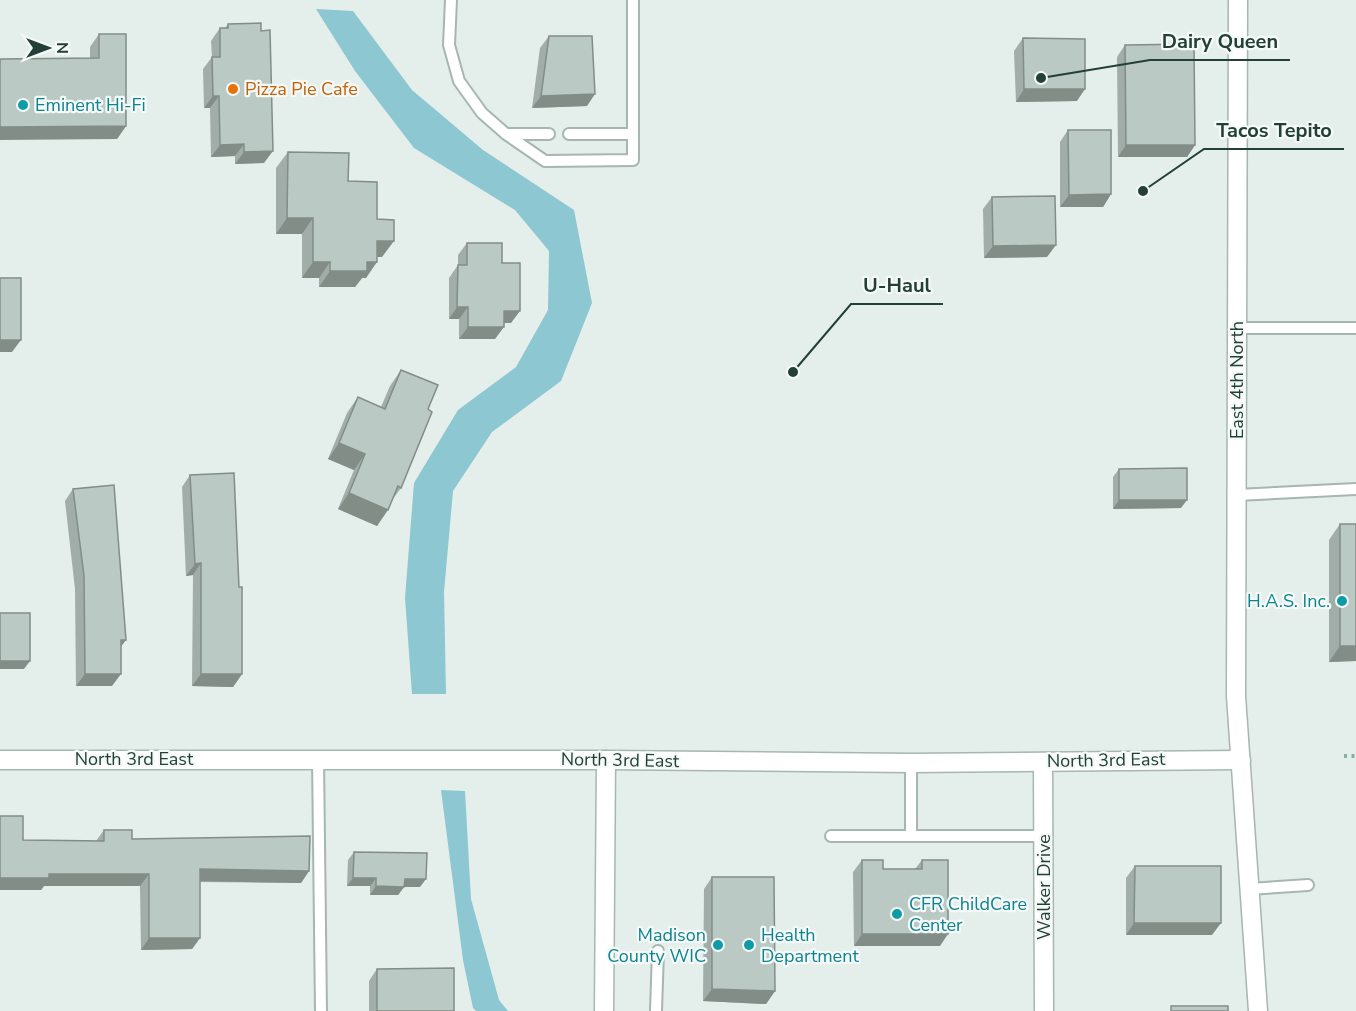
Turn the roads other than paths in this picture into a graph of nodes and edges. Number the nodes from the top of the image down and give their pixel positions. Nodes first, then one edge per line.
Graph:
1 (451, 0) edge
2 (633, 0) edge
3 (1238, 0) edge
4 (506, 134) junction
5 (549, 134) dead end
6 (569, 134) dead end
7 (633, 134) junction
8 (1238, 328) junction
9 (1356, 328) edge
10 (1356, 489) edge
11 (1237, 495) junction
12 (318, 758) junction
13 (0, 760) edge
14 (606, 760) junction
15 (1241, 760) junction
16 (1043, 762) junction
17 (911, 763) junction
18 (831, 836) dead end
19 (911, 836) junction
20 (1043, 836) junction
21 (1308, 885) dead end
22 (1249, 889) junction
23 (658, 951) dead end
24 (321, 1011) edge
25 (604, 1011) edge
26 (656, 1011) edge
27 (1044, 1011) edge
28 (1258, 1011) edge

1 - 4 lane
2 - 7 lane
3 - 8 street, East 4th North
4 - 5 lane
4 - 7 lane
6 - 7 lane
8 - 9 lane
8 - 11 street, East 4th North
10 - 11 lane
11 - 15 street, East 4th North
12 - 13 street, North 3rd East
12 - 14 street, North 3rd East
12 - 24 lane
14 - 17 street, North 3rd East
14 - 25 street
15 - 16 street, North 3rd East
15 - 22 street, East 4th North
16 - 17 street, North 3rd East
16 - 20 street, Walker Drive
17 - 19 lane
18 - 19 lane
19 - 20 lane
20 - 27 street, Walker Drive
21 - 22 lane
22 - 28 street, East 4th North
23 - 26 lane

